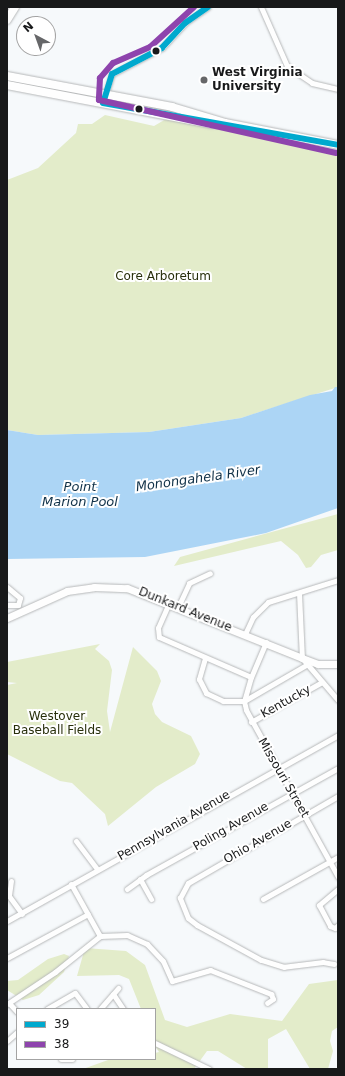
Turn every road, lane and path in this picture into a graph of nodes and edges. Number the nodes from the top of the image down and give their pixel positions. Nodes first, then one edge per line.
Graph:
1 (15, 7) edge
2 (208, 7) edge
3 (261, 7) edge
4 (7, 20) edge
5 (7, 76) edge
6 (7, 85) edge
7 (338, 89) edge
8 (105, 94) junction
9 (103, 103) junction
10 (225, 123) junction
11 (338, 145) edge
12 (210, 573) dead end
13 (338, 580) edge
14 (7, 587) edge
15 (299, 593) junction
16 (169, 603) junction
17 (7, 604) edge
18 (18, 605) junction
19 (178, 607) junction
20 (22, 612) junction
21 (7, 618) edge
22 (245, 634) junction
23 (266, 642) junction
24 (205, 658) junction
25 (304, 662) junction
26 (338, 664) edge
27 (251, 677) junction
28 (322, 682) junction
29 (338, 700) edge
30 (244, 701) junction
31 (251, 722) junction
32 (338, 735) edge
33 (338, 768) edge
34 (276, 769) junction
35 (291, 794) junction
36 (338, 796) edge
37 (305, 815) junction
38 (76, 841) dead end
39 (338, 857) edge
40 (330, 861) junction
41 (97, 869) junction
42 (338, 877) edge
43 (140, 879) junction
44 (11, 880) dead end
45 (72, 884) junction
46 (127, 889) dead end
47 (338, 889) edge
48 (151, 899) dead end
49 (263, 899) dead end
50 (22, 914) junction
51 (88, 914) junction
52 (7, 921) edge
53 (337, 927) edge
54 (100, 936) junction
55 (7, 958) edge
56 (334, 964) dead end
57 (118, 988) dead end
58 (113, 994) junction
59 (267, 1003) dead end
60 (8, 1004) edge
61 (48, 1008) edge
62 (85, 1008) edge
63 (101, 1008) edge
64 (122, 1008) edge
65 (16, 1011) edge
66 (16, 1033) edge
67 (7, 1041) edge
68 (156, 1043) edge
69 (209, 1069) edge

1 - 4 main road
2 - 8 street
3 - 7 street
5 - 8 main road
6 - 9 main road
8 - 9 street
8 - 10 main road
9 - 10 main road
10 - 11 main road
12 - 19 street
13 - 15 street
14 - 18 street
15 - 22 street
15 - 25 street
16 - 19 main road, Dunkard Avenue
16 - 20 main road, Dunkard Avenue
16 - 24 street
17 - 18 street
18 - 20 street
19 - 22 main road, Dunkard Avenue
20 - 21 main road, Dunkard Avenue
22 - 23 main road, Dunkard Avenue
23 - 25 main road, Dunkard Avenue
23 - 27 street
24 - 27 street
24 - 30 street
25 - 26 main road, Dunkard Avenue
25 - 28 street
25 - 30 street
27 - 30 street
28 - 29 street
28 - 31 street, Kentucky
30 - 31 street, Missouri Street
31 - 34 street, Missouri Street
32 - 34 street, Pennsylvania Avenue
33 - 35 street, Poling Avenue
34 - 35 street, Missouri Street
34 - 41 street, Pennsylvania Avenue
35 - 37 street, Missouri Street
35 - 43 street, Poling Avenue
36 - 37 street, Ohio Avenue
37 - 40 street, Missouri Street
37 - 56 street, Ohio Avenue
38 - 41 street
39 - 40 street
40 - 42 street, Missouri Street
40 - 49 street
41 - 45 street, Pennsylvania Avenue
43 - 46 street, Poling Avenue
43 - 48 street
44 - 50 street
45 - 50 street, Pennsylvania Avenue
45 - 51 street
47 - 53 street
50 - 52 street, Pennsylvania Avenue
51 - 54 street
51 - 55 street
54 - 59 street
54 - 60 street
57 - 58 street
58 - 63 street
58 - 64 street
60 - 65 street
61 - 62 street
66 - 67 street
68 - 69 street

